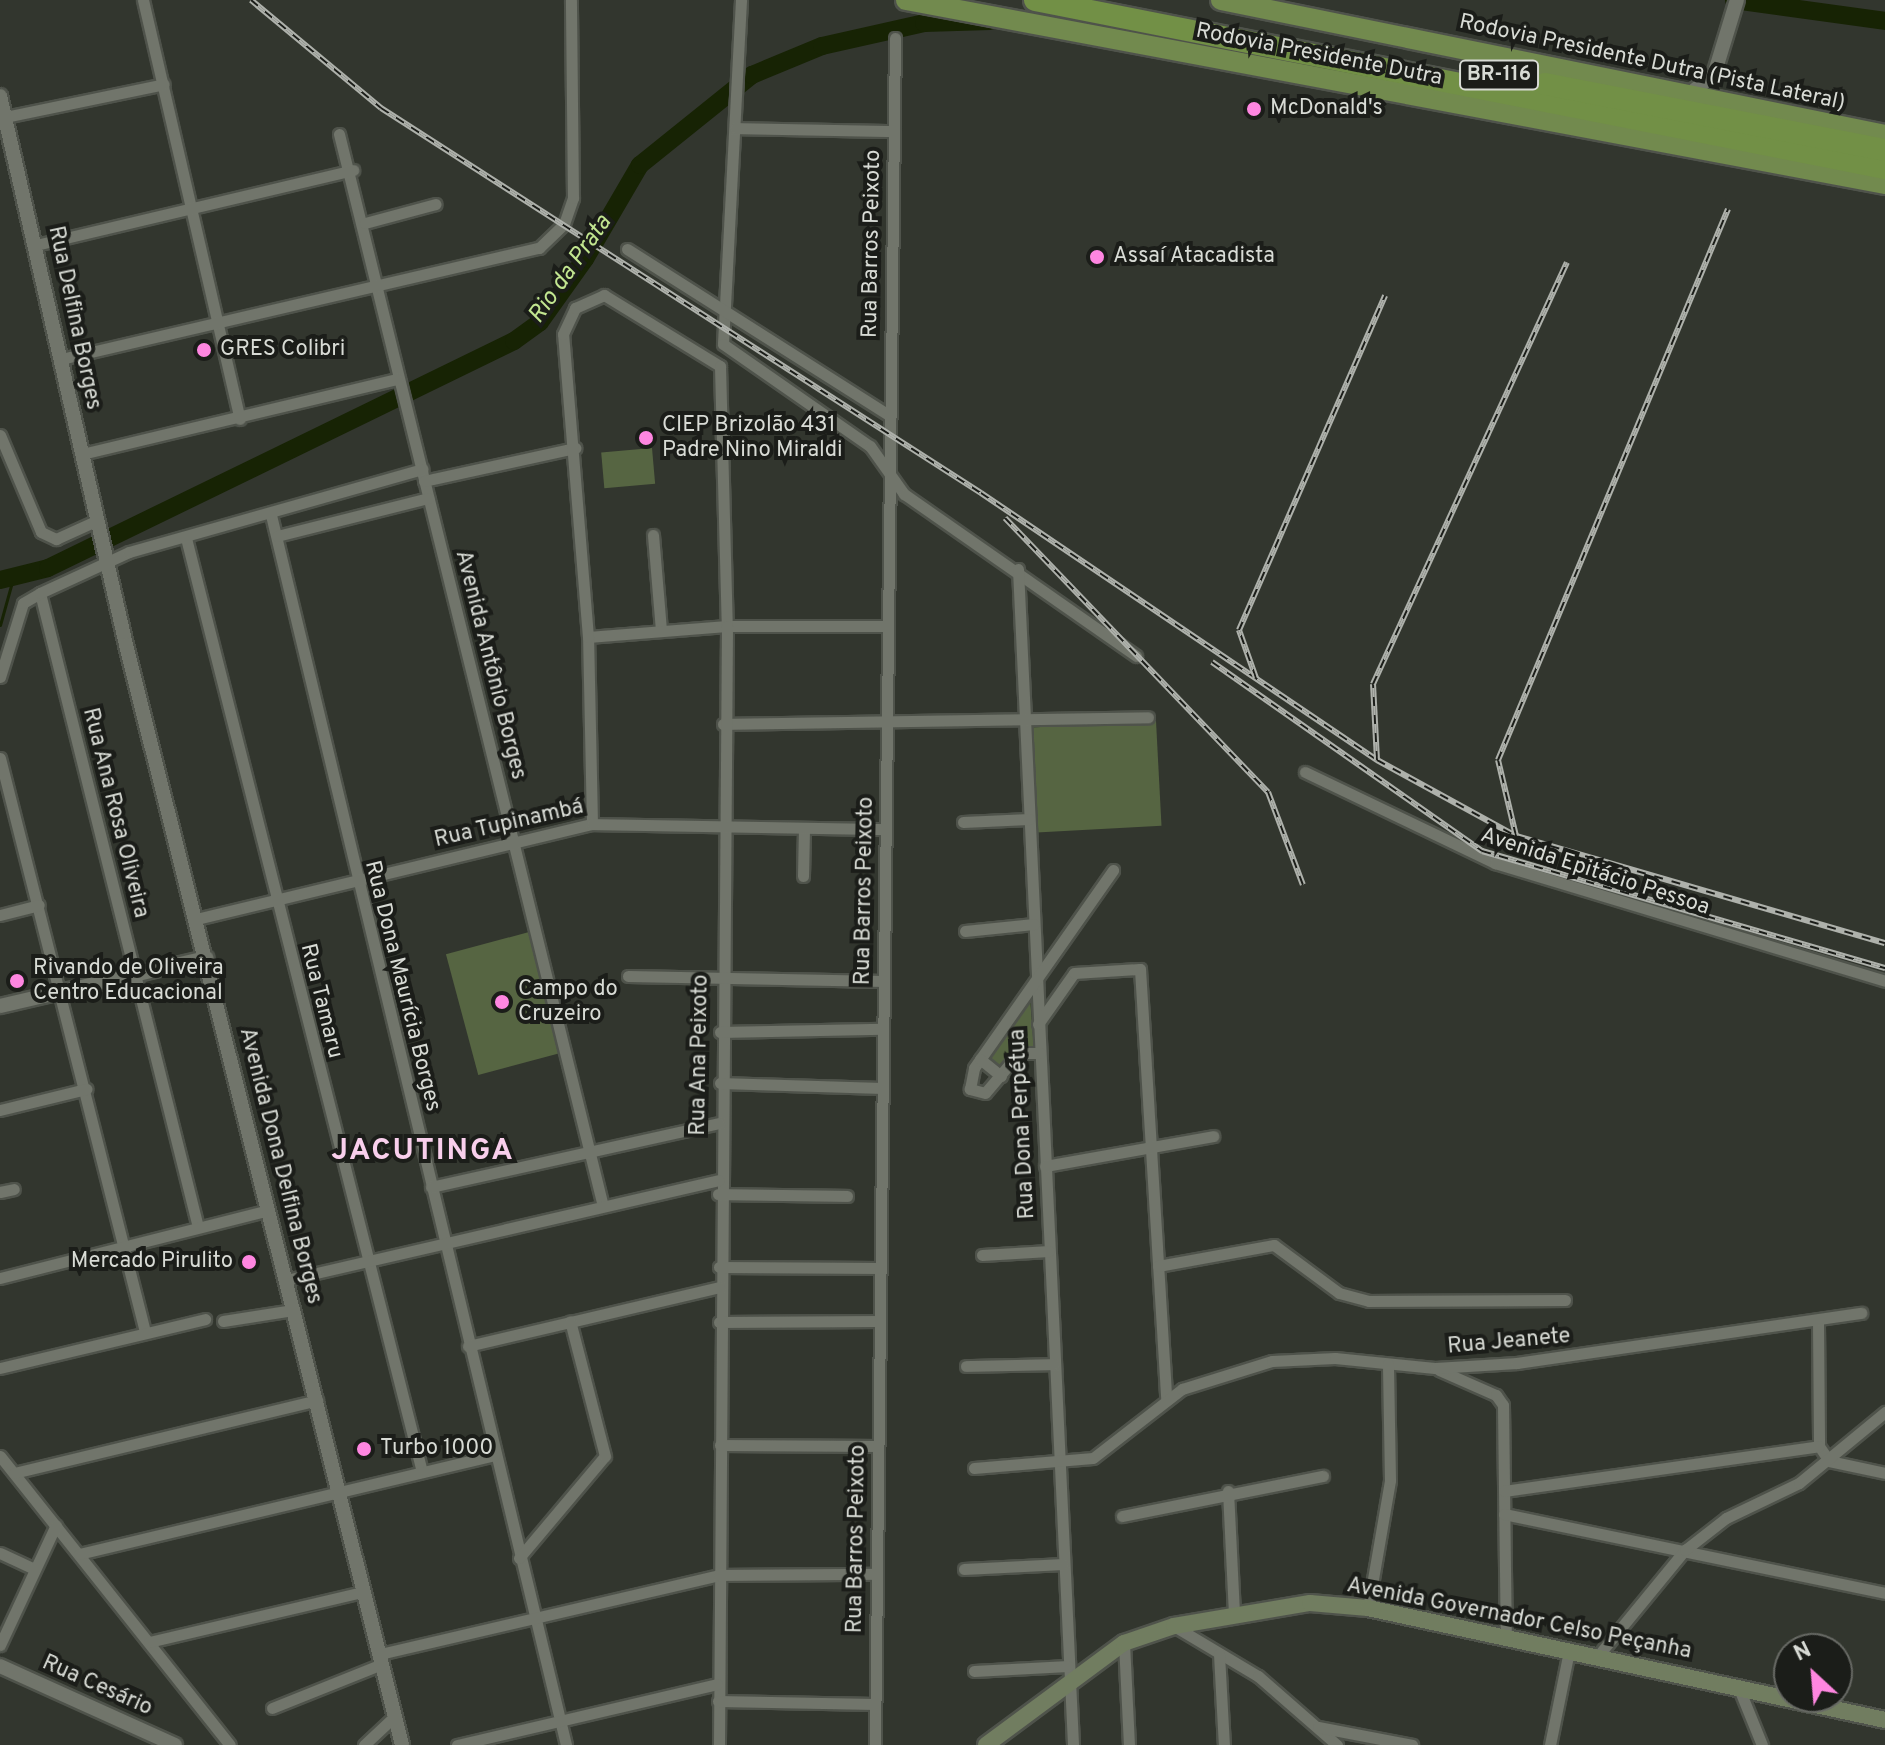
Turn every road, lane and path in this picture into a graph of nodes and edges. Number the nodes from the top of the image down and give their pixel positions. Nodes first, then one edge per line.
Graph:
1 (143, 0) edge
2 (571, 0) edge
3 (741, 0) edge
4 (907, 0) edge
5 (1035, 0) edge
6 (1221, 0) edge
7 (1737, 0) edge
8 (1111, 5) edge
9 (895, 38) dead end
10 (1714, 75) junction
11 (164, 84) junction
12 (1688, 95) junction
13 (0, 96) edge
14 (1732, 105) junction
15 (5, 117) junction
16 (735, 128) junction
17 (894, 131) junction
18 (339, 134) dead end
19 (1885, 135) edge
20 (1885, 150) edge
21 (1885, 168) edge
22 (353, 170) junction
23 (1885, 184) edge
24 (436, 204) dead end
25 (191, 210) junction
26 (365, 223) junction
27 (36, 245) junction
28 (627, 249) dead end
29 (376, 287) junction
30 (727, 315) junction
31 (218, 323) junction
32 (61, 359) junction
33 (399, 383) junction
34 (890, 416) junction
35 (240, 419) junction
36 (0, 436) edge
37 (575, 448) junction
38 (82, 454) junction
39 (888, 471) junction
40 (423, 475) junction
41 (428, 498) junction
42 (271, 515) junction
43 (99, 525) junction
44 (653, 535) dead end
45 (277, 536) junction
46 (186, 538) junction
47 (106, 556) junction
48 (1018, 569) junction
49 (40, 593) junction
50 (727, 626) junction
51 (888, 626) junction
52 (661, 631) junction
53 (588, 637) junction
54 (1136, 656) dead end
55 (0, 677) edge
56 (1148, 717) dead end
57 (1024, 718) junction
58 (887, 721) junction
59 (723, 724) junction
60 (0, 762) edge
61 (1305, 772) dead end
62 (1029, 819) junction
63 (963, 822) dead end
64 (592, 824) junction
65 (722, 827) junction
66 (804, 828) junction
67 (886, 829) junction
68 (515, 842) junction
69 (1113, 870) dead end
70 (803, 876) dead end
71 (355, 880) junction
72 (275, 898) junction
73 (39, 905) junction
74 (0, 915) edge
75 (196, 919) junction
76 (1034, 924) junction
77 (965, 931) dead end
78 (206, 958) junction
79 (134, 975) junction
80 (1036, 975) junction
81 (628, 976) dead end
82 (884, 981) junction
83 (1885, 981) edge
84 (720, 982) junction
85 (62, 991) junction
86 (0, 1006) edge
87 (1038, 1024) junction
88 (883, 1029) junction
89 (720, 1032) junction
90 (1040, 1053) junction
91 (980, 1059) junction
92 (1001, 1076) junction
93 (720, 1083) junction
94 (882, 1088) junction
95 (86, 1089) junction
96 (0, 1110) edge
97 (719, 1123) junction
98 (1213, 1136) dead end
99 (1151, 1149) junction
100 (590, 1152) junction
101 (1045, 1166) junction
102 (719, 1180) junction
103 (431, 1187) junction
104 (14, 1189) dead end
105 (0, 1192) edge
106 (718, 1194) junction
107 (847, 1196) dead end
108 (603, 1206) junction
109 (269, 1210) junction
110 (198, 1227) junction
111 (444, 1243) junction
112 (124, 1246) junction
113 (1049, 1251) junction
114 (982, 1255) dead end
115 (366, 1259) junction
116 (1158, 1266) junction
117 (719, 1267) junction
118 (880, 1268) junction
119 (0, 1278) edge
120 (286, 1280) junction
121 (719, 1287) junction
122 (1565, 1300) dead end
123 (293, 1310) junction
124 (1861, 1313) dead end
125 (205, 1319) dead end
126 (223, 1321) dead end
127 (570, 1321) junction
128 (880, 1321) junction
129 (719, 1322) junction
130 (1818, 1323) junction
131 (145, 1332) junction
132 (468, 1346) junction
133 (1054, 1364) junction
134 (1388, 1364) junction
135 (966, 1366) dead end
136 (0, 1368) edge
137 (1435, 1368) junction
138 (317, 1400) junction
139 (1166, 1400) junction
140 (1885, 1412) edge
141 (720, 1445) junction
142 (878, 1446) junction
143 (1819, 1446) junction
144 (494, 1455) junction
145 (0, 1456) edge
146 (1829, 1461) junction
147 (1058, 1464) junction
148 (974, 1468) dead end
149 (422, 1472) junction
150 (14, 1473) junction
151 (1885, 1473) edge
152 (1323, 1476) dead end
153 (1228, 1491) junction
154 (1504, 1491) junction
155 (340, 1492) junction
156 (1504, 1514) junction
157 (1122, 1516) dead end
158 (56, 1525) junction
159 (1685, 1550) junction
160 (0, 1553) edge
161 (79, 1554) junction
162 (519, 1558) junction
163 (1063, 1564) junction
164 (32, 1568) junction
165 (964, 1569) dead end
166 (877, 1574) junction
167 (719, 1575) junction
168 (362, 1592) junction
169 (1885, 1593) edge
170 (1368, 1608) junction
171 (1234, 1613) junction
172 (531, 1616) junction
173 (1174, 1626) junction
174 (1506, 1637) junction
175 (149, 1642) junction
176 (1124, 1643) junction
177 (0, 1645) edge
178 (1569, 1651) junction
179 (1219, 1654) junction
180 (1597, 1657) junction
181 (381, 1659) junction
182 (0, 1666) edge
183 (974, 1671) dead end
184 (1068, 1672) junction
185 (717, 1684) junction
186 (1738, 1686) junction
187 (718, 1701) junction
188 (875, 1704) junction
189 (272, 1708) dead end
190 (395, 1716) junction
191 (559, 1720) junction
192 (1885, 1720) edge
193 (1007, 1737) edge
194 (1340, 1741) edge
195 (175, 1745) edge
196 (230, 1745) edge
197 (364, 1745) edge
198 (402, 1745) edge
199 (457, 1745) edge
200 (566, 1745) edge
201 (719, 1745) edge
202 (875, 1745) edge
203 (986, 1745) edge
204 (1073, 1745) edge
205 (1129, 1745) edge
206 (1224, 1745) edge
207 (1412, 1745) edge
208 (1550, 1745) edge
209 (1762, 1745) edge

1 - 11 street
2 - 29 street
3 - 16 street
4 - 23 highway, BR-116
5 - 8 highway, Rodovia Presidente Dutra / BR-116
6 - 12 highway, Rodovia Presidente Dutra (Pista Lateral) / BR-116
7 - 10 street
8 - 20 highway, Rodovia Presidente Dutra / BR-116
8 - 21 highway, Rodovia Presidente Dutra / BR-116
9 - 17 street, Rua Barros Peixoto
10 - 12 street
10 - 14 street
11 - 15 street
11 - 25 street
12 - 14 highway, Rodovia Presidente Dutra (Pista Lateral) / BR-116
13 - 15 street, Rua Delfina Borges
14 - 19 highway, Rodovia Presidente Dutra (Pista Lateral) / BR-116
15 - 27 street, Rua Delfina Borges
16 - 17 street
16 - 30 street
17 - 34 street, Rua Barros Peixoto
18 - 22 street, Avenida Antônio Borges
22 - 25 street
22 - 26 street, Avenida Antônio Borges
24 - 26 street
25 - 27 street
25 - 31 street
26 - 29 street, Avenida Antônio Borges
27 - 32 street, Rua Delfina Borges
28 - 30 street
29 - 31 street
29 - 33 street, Avenida Antônio Borges
30 - 34 street
30 - 39 street
31 - 32 street
31 - 35 street
32 - 38 street, Rua Delfina Borges
33 - 35 street
33 - 40 street, Avenida Antônio Borges
34 - 39 street, Rua Barros Peixoto
35 - 38 street
36 - 43 street
37 - 40 street
37 - 50 street, Rua Ana Peixoto
37 - 53 street
38 - 43 street, Rua Delfina Borges
39 - 48 street
39 - 51 street, Rua Barros Peixoto
40 - 41 street, Avenida Antônio Borges
40 - 42 street
41 - 45 street
41 - 68 street, Avenida Antônio Borges
42 - 45 street, Rua Dona Maurícia Borges
42 - 46 street
43 - 47 street, Rua Delfina Borges
44 - 52 street
45 - 71 street, Rua Dona Maurícia Borges
46 - 47 street
46 - 72 street, Rua Tamaru
47 - 49 street
47 - 75 street, Avenida Dona Delfina Borges
48 - 54 street
48 - 57 street, Rua Dona Perpétua
49 - 55 street
49 - 79 street, Rua Ana Rosa Oliveira
50 - 51 street
50 - 52 street
50 - 59 street, Rua Ana Peixoto
51 - 58 street, Rua Barros Peixoto
52 - 53 street
53 - 64 street
56 - 57 street
57 - 58 street
57 - 62 street, Rua Dona Perpétua
58 - 59 street
58 - 67 street, Rua Barros Peixoto
59 - 65 street, Rua Ana Peixoto
60 - 73 street
61 - 83 street, Avenida Epitácio Pessoa
62 - 63 street
62 - 76 street, Rua Dona Perpétua
64 - 65 street, Rua Tupinambá
64 - 68 street, Rua Tupinambá
65 - 66 street, Rua Tupinambá
65 - 84 street, Rua Ana Peixoto
66 - 67 street, Rua Tupinambá
66 - 70 street
67 - 82 street, Rua Barros Peixoto
68 - 71 street, Rua Tupinambá
68 - 100 street, Avenida Antônio Borges
69 - 80 street
71 - 72 street, Rua Tupinambá
71 - 103 street, Rua Dona Maurícia Borges
72 - 75 street, Rua Tupinambá
72 - 115 street, Rua Tamaru
73 - 74 street
73 - 85 street
75 - 78 street, Avenida Dona Delfina Borges
76 - 77 street
76 - 80 street, Rua Dona Perpétua
78 - 79 street
78 - 109 street, Avenida Dona Delfina Borges
79 - 85 street
79 - 110 street, Rua Ana Rosa Oliveira
80 - 87 street, Rua Dona Perpétua
80 - 91 street
81 - 84 street
82 - 84 street
82 - 88 street, Rua Barros Peixoto
84 - 89 street, Rua Ana Peixoto
85 - 86 street
85 - 95 street
87 - 90 street, Rua Dona Perpétua
87 - 99 street
88 - 89 street
88 - 94 street, Rua Barros Peixoto
89 - 93 street, Rua Ana Peixoto
90 - 92 street
90 - 101 street, Rua Dona Perpétua
91 - 92 street
91 - 92 street
93 - 94 street
93 - 97 street, Rua Ana Peixoto
94 - 118 street, Rua Barros Peixoto
95 - 96 street
95 - 112 street
97 - 100 street
97 - 102 street, Rua Ana Peixoto
98 - 99 street
99 - 101 street
99 - 116 street
100 - 103 street
100 - 108 street, Avenida Antônio Borges
101 - 113 street, Rua Dona Perpétua
102 - 106 street, Rua Ana Peixoto
102 - 108 street
103 - 111 street, Rua Dona Maurícia Borges
104 - 105 street
106 - 107 street
106 - 117 street, Rua Ana Peixoto
108 - 111 street
109 - 110 street
109 - 120 street, Avenida Dona Delfina Borges
110 - 112 street
111 - 115 street
111 - 132 street, Rua Dona Maurícia Borges
112 - 119 street
112 - 131 street
113 - 114 street
113 - 133 street, Rua Dona Perpétua
115 - 120 street
115 - 149 street, Rua Tamaru
116 - 122 street
116 - 139 street
117 - 118 street
117 - 121 street, Rua Ana Peixoto
118 - 128 street, Rua Barros Peixoto
120 - 123 street, Avenida Dona Delfina Borges
121 - 127 street
121 - 129 street, Rua Ana Peixoto
123 - 126 street
123 - 138 street, Avenida Dona Delfina Borges
124 - 130 street, Rua Jeanete
125 - 131 street
127 - 132 street
127 - 162 street
128 - 129 street
128 - 142 street, Rua Barros Peixoto
129 - 141 street, Rua Ana Peixoto
130 - 137 street, Rua Jeanete
130 - 143 street
131 - 136 street
132 - 144 street, Rua Dona Maurícia Borges
133 - 135 street
133 - 147 street, Rua Dona Perpétua
134 - 137 street, Rua Jeanete
134 - 139 street, Rua Jeanete
134 - 170 street
137 - 154 street
138 - 150 street
138 - 155 street, Avenida Dona Delfina Borges
139 - 147 street, Rua Jeanete
140 - 146 street
141 - 142 street
141 - 167 street, Rua Ana Peixoto
142 - 166 street, Rua Barros Peixoto
143 - 146 street
143 - 154 street
144 - 149 street
144 - 162 street, Rua Dona Maurícia Borges
145 - 150 street
146 - 151 street
146 - 159 street
147 - 148 street, Rua Jeanete
147 - 163 street, Rua Dona Perpétua
149 - 155 street
150 - 158 street
152 - 153 street
153 - 157 street
153 - 171 street
154 - 156 street
155 - 161 street
155 - 168 street, Avenida Dona Delfina Borges
156 - 159 street
156 - 174 street
158 - 161 street
158 - 164 street
159 - 169 street
159 - 180 street
160 - 164 street
161 - 175 street
162 - 172 street, Rua Dona Maurícia Borges
163 - 165 street
163 - 184 street, Rua Dona Perpétua
164 - 177 street
166 - 167 street
166 - 188 street, Rua Barros Peixoto
167 - 172 street
167 - 185 street, Rua Ana Peixoto
168 - 175 street
168 - 181 street, Avenida Dona Delfina Borges
170 - 171 main road, Avenida Governador Celso Peçanha
170 - 174 main road, Avenida Governador Celso Peçanha
171 - 173 main road, Avenida Governador Celso Peçanha
172 - 181 street
172 - 191 street, Rua Dona Maurícia Borges
173 - 176 main road, Avenida Governador Celso Peçanha
173 - 179 street
174 - 178 main road, Avenida Governador Celso Peçanha
175 - 196 street
176 - 184 main road, Avenida Governador Celso Peçanha
176 - 205 street
178 - 180 main road, Avenida Governador Celso Peçanha
178 - 208 street
179 - 194 street
179 - 206 street
180 - 186 main road, Avenida Governador Celso Peçanha
181 - 189 street
181 - 190 street, Avenida Dona Delfina Borges
182 - 195 street, Rua Cesário
183 - 184 street
184 - 193 main road, Avenida Governador Celso Peçanha
184 - 204 street, Rua Dona Perpétua
185 - 187 street, Rua Ana Peixoto
185 - 191 street
186 - 192 main road, Avenida Governador Celso Peçanha
186 - 209 street
187 - 188 street
187 - 201 street, Rua Ana Peixoto
188 - 202 street, Rua Barros Peixoto
190 - 197 street
190 - 198 street, Avenida Dona Delfina Borges
191 - 199 street
191 - 200 street, Rua Dona Maurícia Borges
193 - 203 main road, Avenida Governador Celso Peçanha
194 - 207 street

